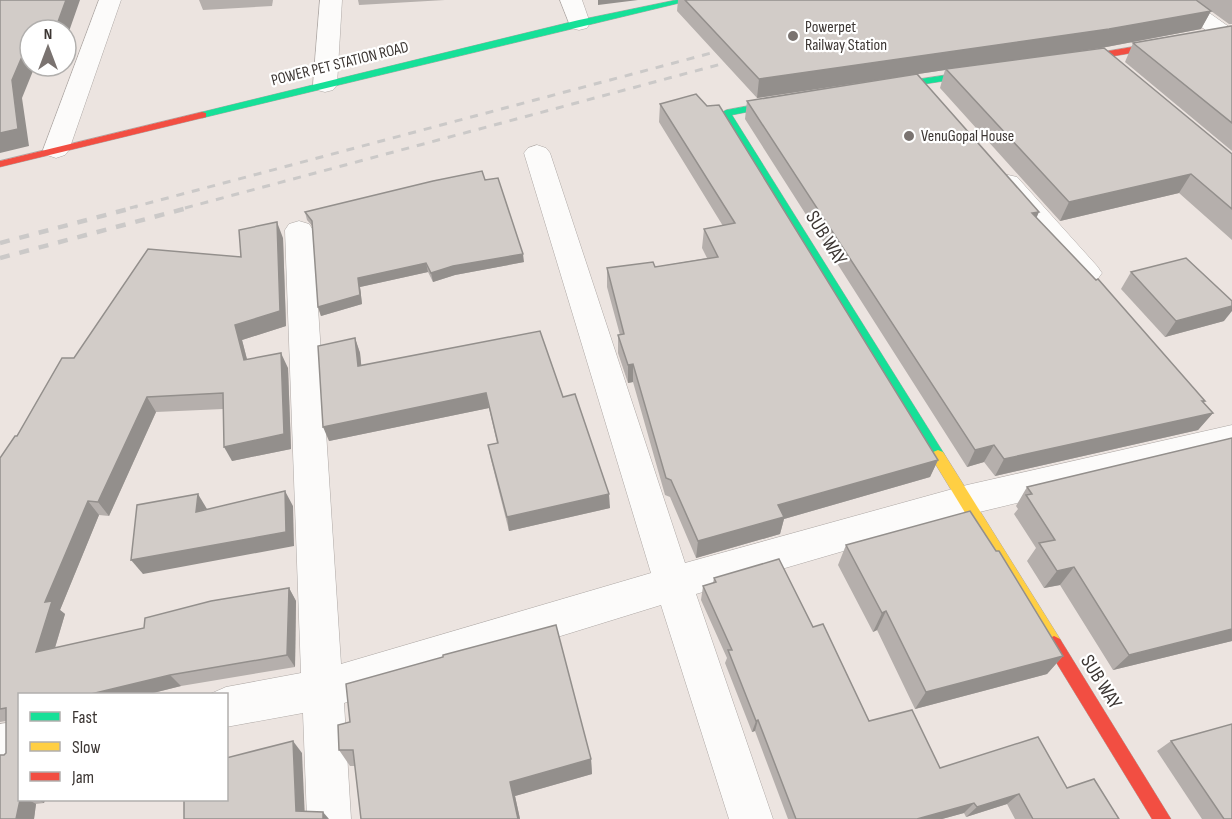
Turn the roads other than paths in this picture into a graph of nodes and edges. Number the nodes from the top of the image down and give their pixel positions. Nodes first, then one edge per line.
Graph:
1 (110, 0) edge
2 (331, 0) edge
3 (571, 0) edge
4 (688, 0) edge
5 (1177, 0) edge
6 (579, 23) junction
7 (1230, 35) edge
8 (1055, 62) edge
9 (999, 70) edge
10 (920, 83) junction
11 (325, 85) junction
12 (862, 91) edge
13 (804, 99) edge
14 (943, 110) edge
15 (56, 150) junction
16 (537, 153) dead end
17 (990, 163) edge
18 (0, 164) edge
19 (299, 230) dead end
20 (1107, 296) edge
21 (1226, 432) edge
22 (967, 500) junction
23 (673, 584) junction
24 (321, 690) junction
25 (228, 707) edge
26 (18, 742) edge
27 (0, 745) edge
28 (329, 819) edge
29 (751, 819) edge
30 (1162, 819) edge

1 - 15 street
2 - 11 street
3 - 6 street
4 - 6 street, POWER PET STATION ROAD
5 - 7 street
6 - 11 street, POWER PET STATION ROAD
7 - 8 street
9 - 10 street
10 - 12 street
10 - 14 street
11 - 15 street, POWER PET STATION ROAD
13 - 22 street, SUB WAY
15 - 18 street, POWER PET STATION ROAD
16 - 23 street
17 - 20 street
19 - 24 street
21 - 22 street
22 - 23 street
22 - 30 street, SUB WAY
23 - 24 street
23 - 29 street
24 - 25 street
24 - 28 street
26 - 27 street

